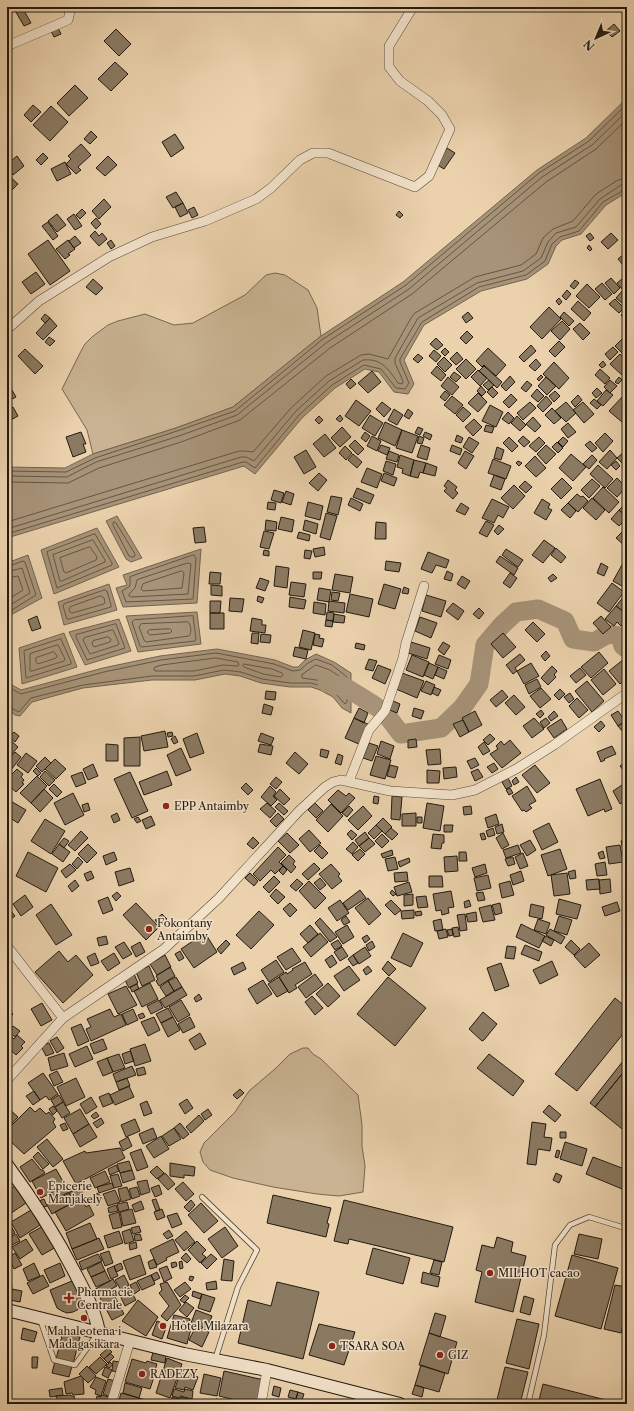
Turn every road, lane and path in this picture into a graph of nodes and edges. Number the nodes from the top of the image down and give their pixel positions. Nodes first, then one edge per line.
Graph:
1 (72, 7) edge
2 (413, 7) edge
3 (7, 46) edge
4 (7, 328) edge
5 (424, 586) dead end
6 (627, 693) edge
7 (349, 782) junction
8 (7, 946) edge
9 (63, 1018) junction
10 (7, 1080) edge
11 (7, 1165) edge
12 (202, 1197) dead end
13 (625, 1228) dead end
14 (7, 1310) edge
15 (40, 1318) junction
16 (99, 1332) junction
17 (130, 1341) junction
18 (216, 1360) junction
19 (267, 1370) junction
20 (111, 1404) edge
21 (261, 1404) edge
22 (400, 1404) edge
23 (528, 1404) edge

1 - 3 street
2 - 4 street
5 - 7 street
6 - 7 street
7 - 9 street
8 - 9 street
9 - 10 street
11 - 16 main road
12 - 18 lane
13 - 23 lane
14 - 15 main road
15 - 16 main road
15 - 16 lane
16 - 17 main road
17 - 18 main road
17 - 20 street
18 - 19 main road
19 - 21 street
19 - 22 main road

